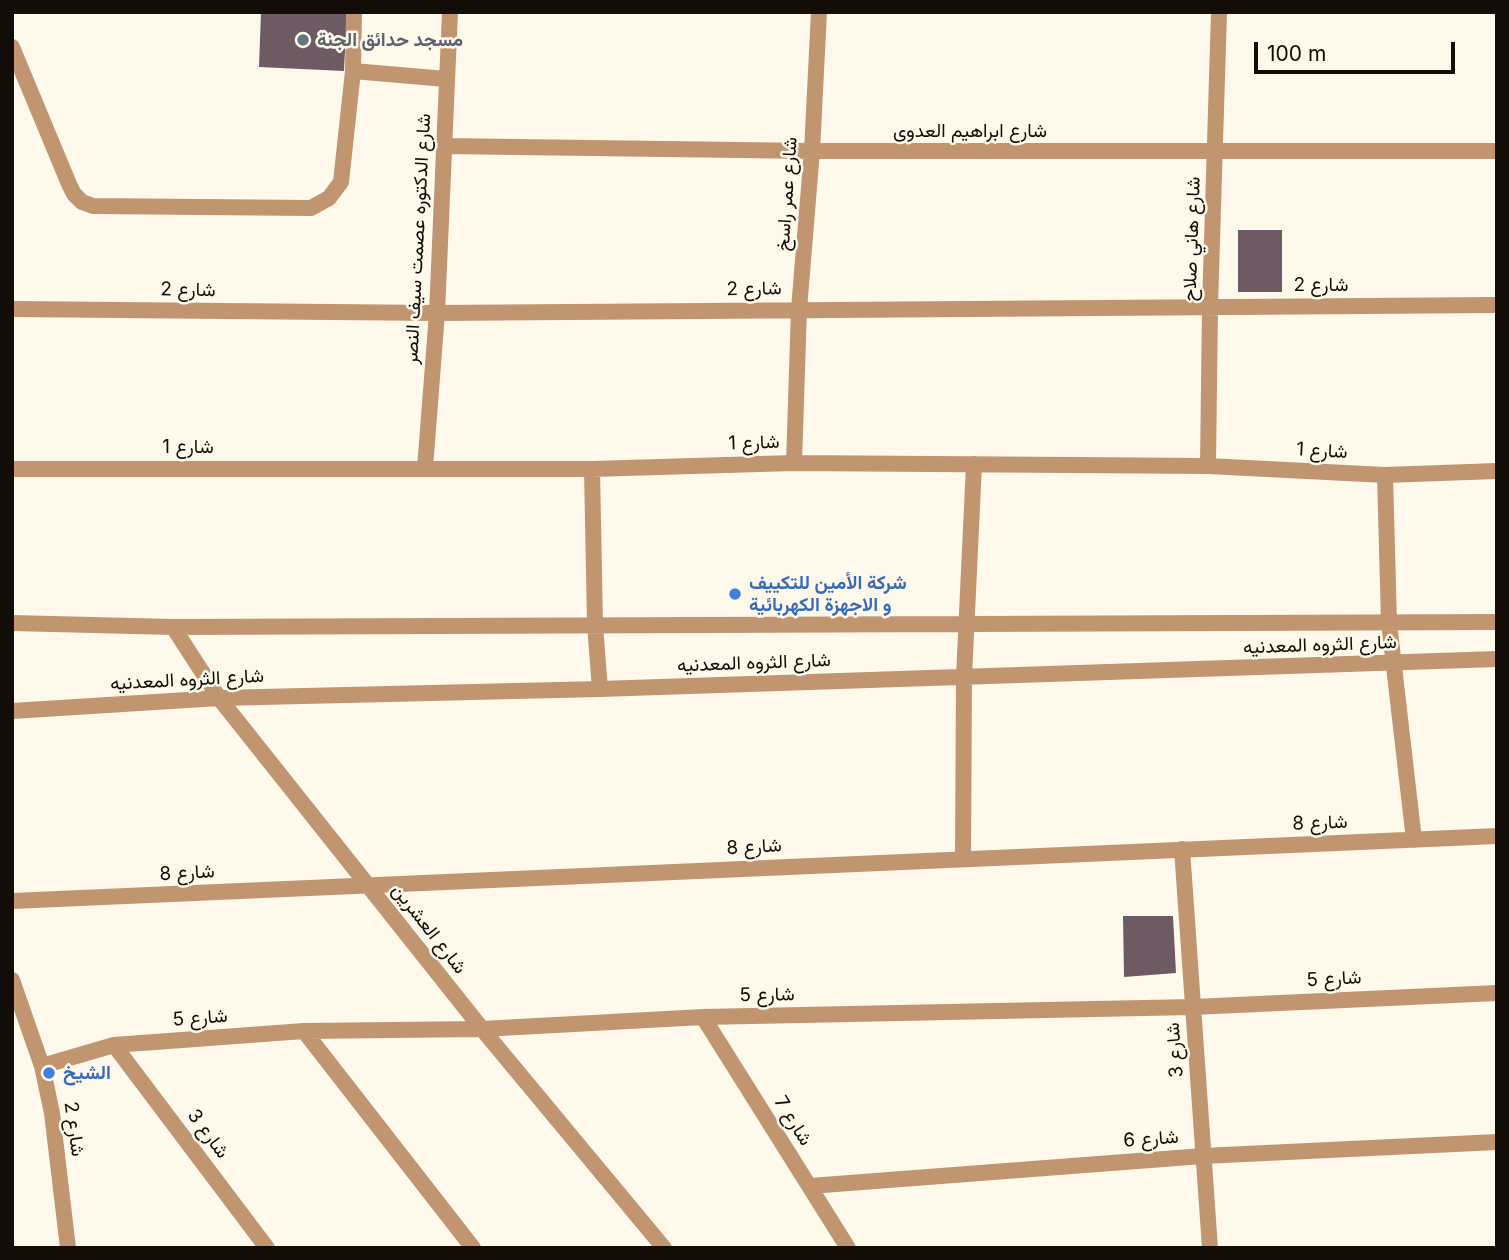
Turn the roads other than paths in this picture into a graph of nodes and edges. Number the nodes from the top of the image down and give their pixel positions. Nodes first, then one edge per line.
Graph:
1 (354, 12) edge
2 (450, 12) edge
3 (820, 12) edge
4 (1219, 12) edge
5 (12, 47) edge
6 (353, 71) junction
7 (446, 79) junction
8 (443, 146) junction
9 (812, 151) junction
10 (1497, 151) edge
11 (1216, 152) junction
12 (1497, 305) edge
13 (1210, 306) junction
14 (12, 309) edge
15 (799, 309) junction
16 (437, 313) junction
17 (794, 463) junction
18 (974, 464) junction
19 (1208, 466) junction
20 (425, 468) junction
21 (12, 469) edge
22 (592, 469) junction
23 (1497, 471) edge
24 (1385, 475) junction
25 (1497, 622) edge
26 (12, 623) edge
27 (966, 623) junction
28 (1389, 623) junction
29 (595, 625) junction
30 (173, 627) junction
31 (1497, 659) edge
32 (1394, 664) junction
33 (964, 677) junction
34 (600, 689) junction
35 (219, 698) junction
36 (12, 711) edge
37 (1497, 836) edge
38 (1414, 840) junction
39 (1182, 849) junction
40 (963, 859) junction
41 (368, 885) junction
42 (12, 901) edge
43 (12, 979) edge
44 (1497, 993) edge
45 (1193, 1007) junction
46 (703, 1017) junction
47 (19, 1020) edge
48 (482, 1029) junction
49 (304, 1031) junction
50 (114, 1045) junction
51 (43, 1066) junction
52 (1497, 1142) edge
53 (1203, 1156) junction
54 (810, 1186) junction
55 (68, 1248) edge
56 (267, 1248) edge
57 (473, 1248) edge
58 (664, 1248) edge
59 (848, 1248) edge
60 (1210, 1248) edge

1 - 6 street
2 - 7 street, شارع الدكتوره عصمت سيف النصر
3 - 9 street, شارع عمر راسخ
4 - 11 street, شارع هاني صلاح
5 - 6 street
6 - 7 street
7 - 8 street, شارع الدكتوره عصمت سيف النصر
8 - 9 street, شارع ابراهيم العدوى
8 - 16 street, شارع الدكتوره عصمت سيف النصر
9 - 11 street, شارع ابراهيم العدوى
9 - 15 street, شارع عمر راسخ
10 - 11 street, شارع ابراهيم العدوى
11 - 13 street, شارع هاني صلاح
12 - 13 street, شارع 2
13 - 15 street, شارع 2
13 - 19 street, شارع هاني صلاح
14 - 16 street, شارع 2
15 - 16 street, شارع 2
15 - 17 street, شارع عمر راسخ
16 - 20 street, شارع الدكتوره عصمت سيف النصر
17 - 18 street, شارع 1
17 - 22 street, شارع 1
18 - 19 street, شارع 1
18 - 27 street
19 - 24 street, شارع 1
20 - 21 street, شارع 1
20 - 22 street, شارع 1
22 - 29 street
23 - 24 street, شارع 1
24 - 28 street
25 - 28 street, شارع الثروه المعدنيه
26 - 30 street, شارع الثروه المعدنيه
27 - 28 street, شارع الثروه المعدنيه
27 - 29 street, شارع الثروه المعدنيه
27 - 33 street
28 - 32 street
29 - 30 street, شارع الثروه المعدنيه
29 - 34 street
30 - 35 street, شارع العشرين
31 - 32 street, شارع الثروه المعدنيه
32 - 33 street, شارع الثروه المعدنيه
32 - 38 street
33 - 34 street, شارع الثروه المعدنيه
33 - 40 street
34 - 35 street, شارع الثروه المعدنيه
35 - 36 street, شارع الثروه المعدنيه
35 - 41 street, شارع العشرين
37 - 38 street, شارع 8
38 - 39 street, شارع 8
39 - 40 street, شارع 8
39 - 45 street, شارع 3
40 - 41 street, شارع 8
41 - 42 street, شارع 8
41 - 48 street, شارع العشرين
43 - 47 street, شارع 2
44 - 45 street, شارع 5
45 - 46 street, شارع 5
45 - 53 street, شارع 3
46 - 48 street, شارع 5
46 - 54 street, شارع 7
47 - 51 street, شارع 2
48 - 49 street, شارع 5
48 - 58 street, شارع العشرين
49 - 50 street, شارع 5
49 - 57 street
50 - 51 street, شارع 5
50 - 56 street, شارع 3
51 - 55 street, شارع 2
52 - 53 street, شارع 6
53 - 54 street, شارع 6
53 - 60 street, شارع 3
54 - 59 street, شارع 7

